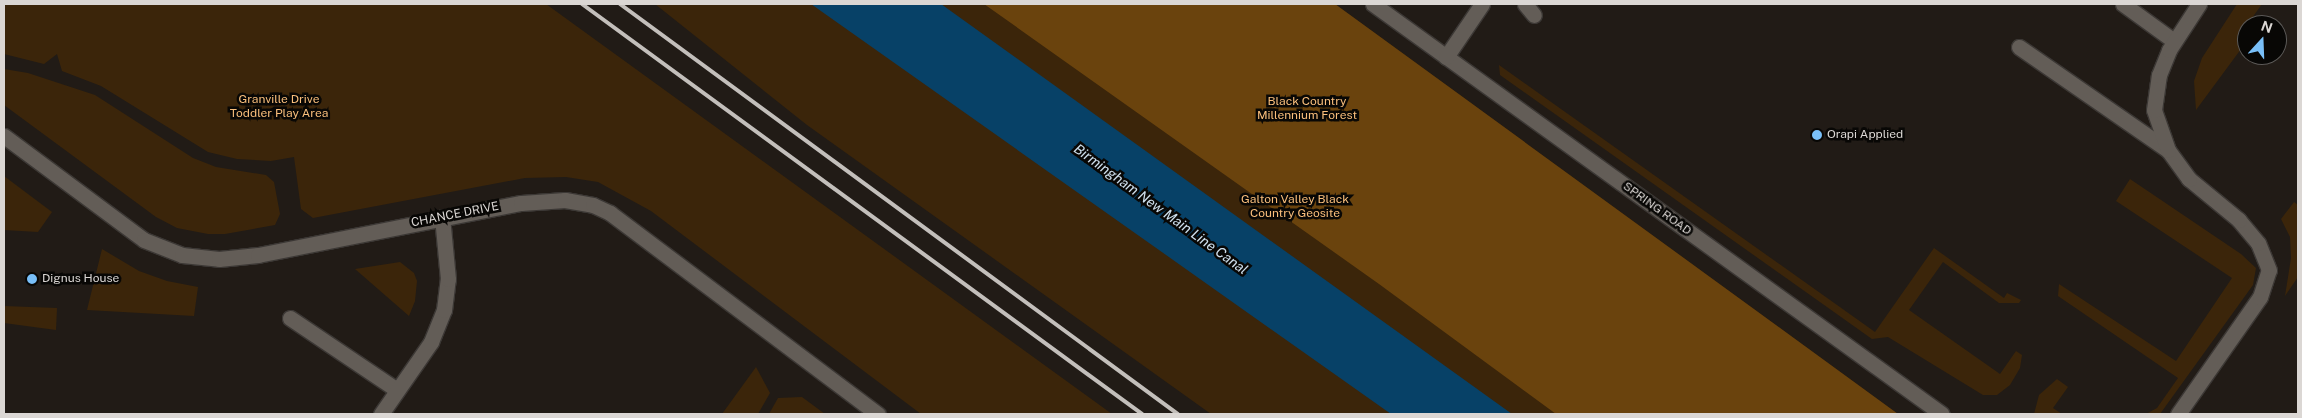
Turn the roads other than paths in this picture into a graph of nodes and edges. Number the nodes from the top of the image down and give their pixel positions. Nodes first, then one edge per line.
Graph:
1 (1373, 4) edge
2 (1482, 4) edge
3 (2122, 4) edge
4 (2199, 4) edge
5 (2174, 41) junction
6 (2019, 47) dead end
7 (1446, 57) junction
8 (4, 136) edge
9 (2168, 150) junction
10 (442, 217) junction
11 (290, 318) dead end
12 (397, 390) junction
13 (381, 414) edge
14 (878, 414) edge
15 (1942, 414) edge
16 (2178, 414) edge

1 - 7 street, SPRING ROAD
2 - 7 street
3 - 5 street
4 - 5 street
5 - 9 street
6 - 9 street
7 - 15 street, SPRING ROAD
8 - 10 street, CHANCE DRIVE
9 - 16 street
10 - 12 street
10 - 14 street, CHANCE DRIVE
11 - 12 street
12 - 13 street

